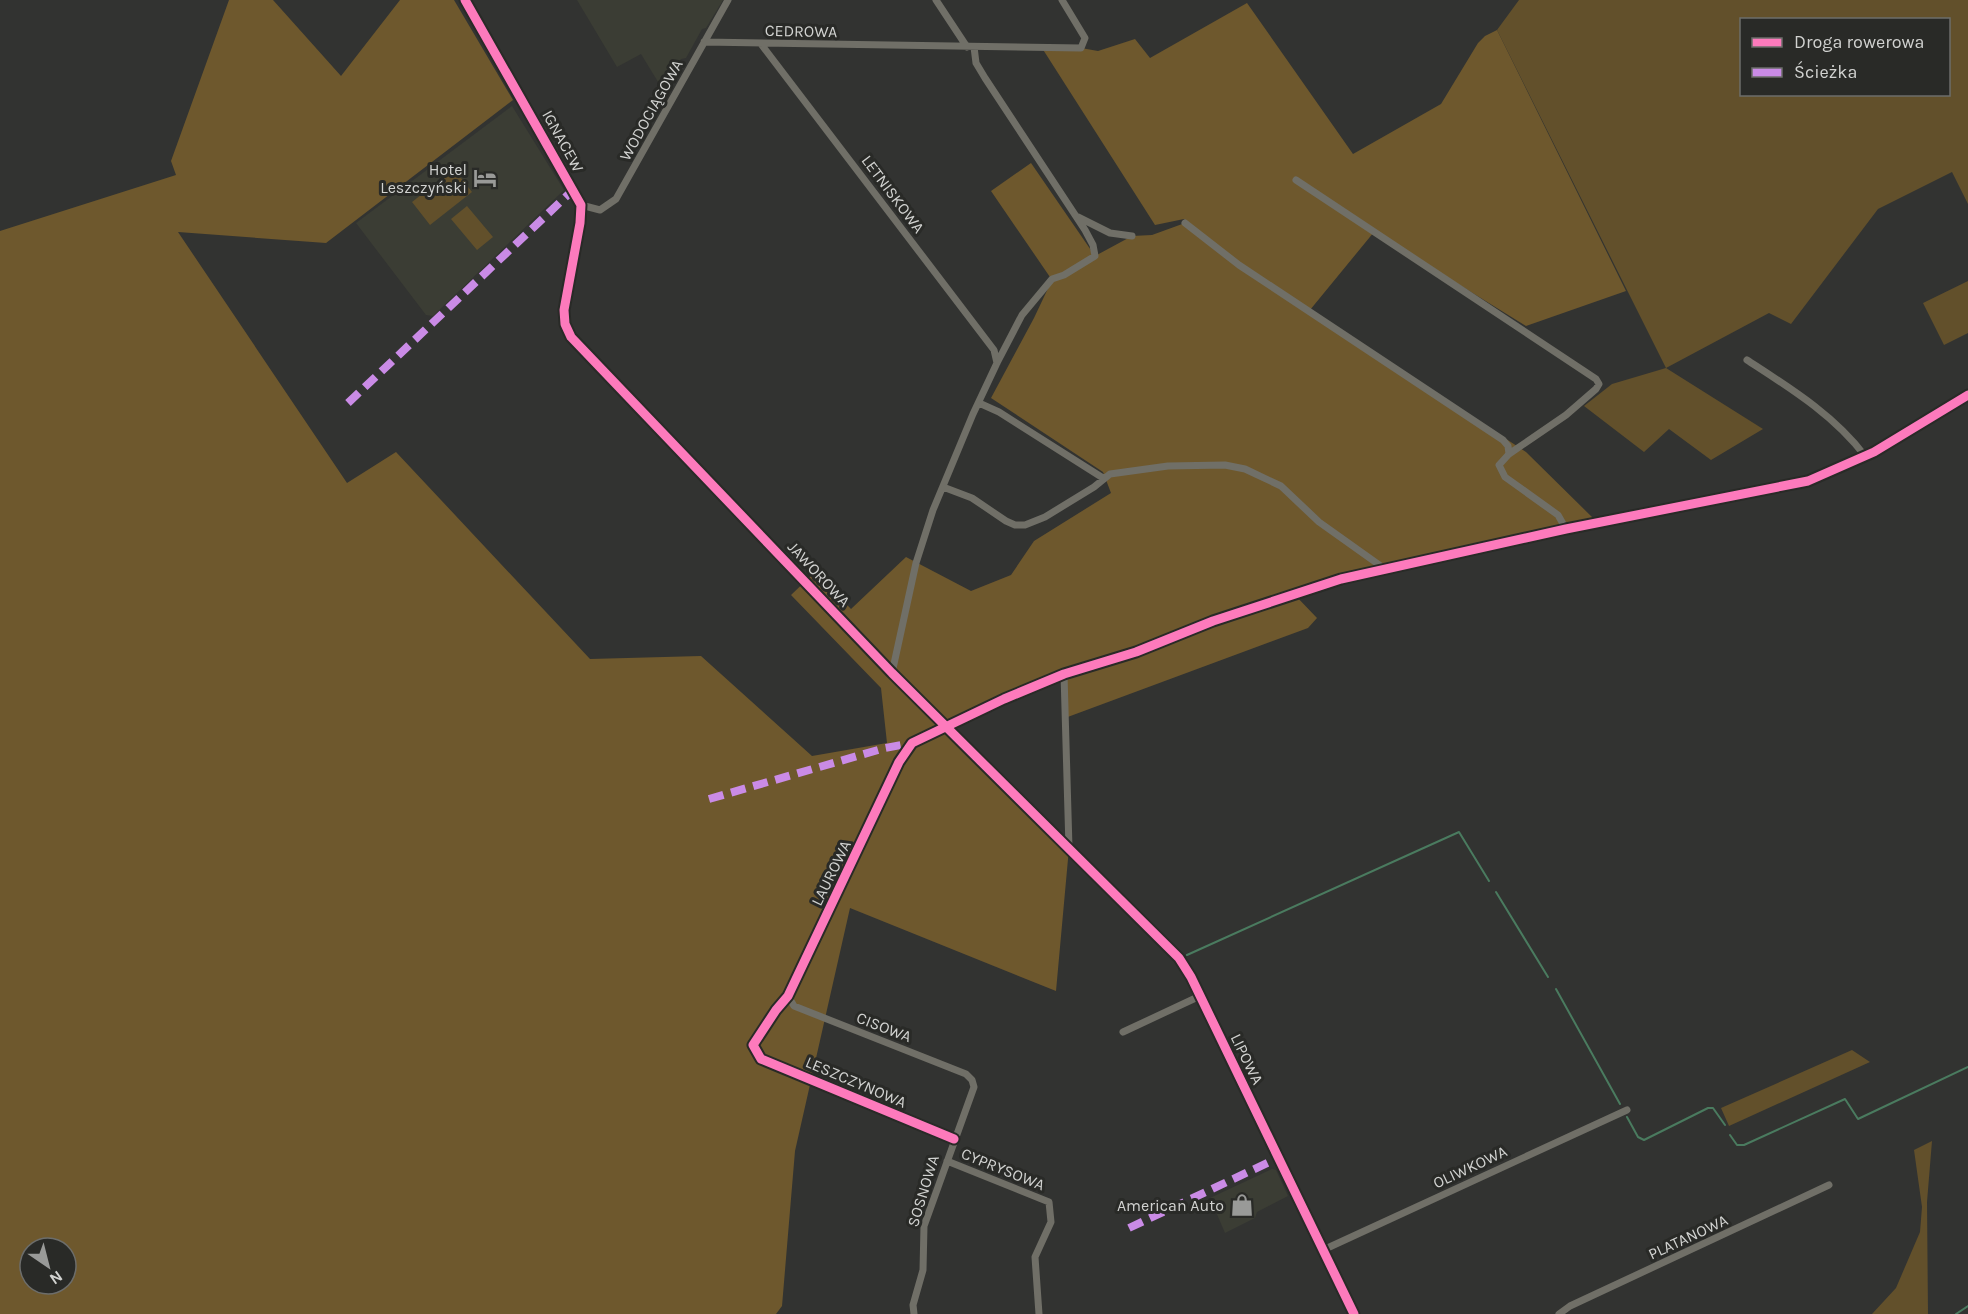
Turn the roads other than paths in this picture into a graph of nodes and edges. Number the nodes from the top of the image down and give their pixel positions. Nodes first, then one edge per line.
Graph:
1 (465, 0) edge
2 (728, 0) edge
3 (936, 0) edge
4 (1062, 0) edge
5 (704, 42) junction
6 (761, 44) junction
7 (971, 47) junction
8 (1296, 180) dead end
9 (581, 205) junction
10 (1074, 214) junction
11 (1185, 223) dead end
12 (1132, 236) dead end
13 (1748, 360) dead end
14 (997, 363) junction
15 (1968, 395) edge
16 (979, 403) junction
17 (1509, 454) junction
18 (1865, 456) junction
19 (1103, 478) junction
20 (943, 487) junction
21 (1566, 529) junction
22 (1385, 569) junction
23 (892, 673) junction
24 (1064, 674) junction
25 (945, 727) junction
26 (1069, 848) junction
27 (788, 996) junction
28 (1200, 996) junction
29 (1123, 1032) dead end
30 (753, 1045) joint
31 (972, 1080) joint
32 (1627, 1110) dead end
33 (954, 1139) junction
34 (947, 1161) junction
35 (1829, 1185) dead end
36 (1323, 1250) junction
37 (914, 1314) edge
38 (1039, 1314) edge
39 (1354, 1314) edge
40 (1559, 1314) edge

1 - 9 street, IGNACEW
2 - 5 street, WODOCIĄGOWA
3 - 7 street
4 - 7 street, CEDROWA
5 - 6 street, CEDROWA
5 - 9 street, WODOCIĄGOWA
6 - 7 street, CEDROWA
6 - 14 street, LETNISKOWA
7 - 10 street
8 - 17 street
9 - 23 street, JAWOROWA
10 - 12 street
10 - 14 street
11 - 17 street
13 - 18 street
14 - 16 street
15 - 18 street, LAUROWA
16 - 19 street
16 - 20 street
17 - 21 street
18 - 21 street, LAUROWA
19 - 20 street
19 - 22 street
20 - 23 street
21 - 22 street, LAUROWA
22 - 24 street, LAUROWA
23 - 25 street, JAWOROWA
24 - 25 street, LAUROWA
24 - 26 street
25 - 26 street, JAWOROWA
25 - 27 street, LAUROWA
26 - 28 street, LIPOWA
27 - 30 street, LAUROWA
27 - 31 street, CISOWA
28 - 29 street
28 - 36 street, LIPOWA
30 - 33 street, LESZCZYNOWA
31 - 33 street, SOSNOWA
32 - 36 street, OLIWKOWA
33 - 34 street, SOSNOWA
34 - 37 street, SOSNOWA
34 - 38 street, CYPRYSOWA
35 - 40 street, PLATANOWA
36 - 39 street, LIPOWA

